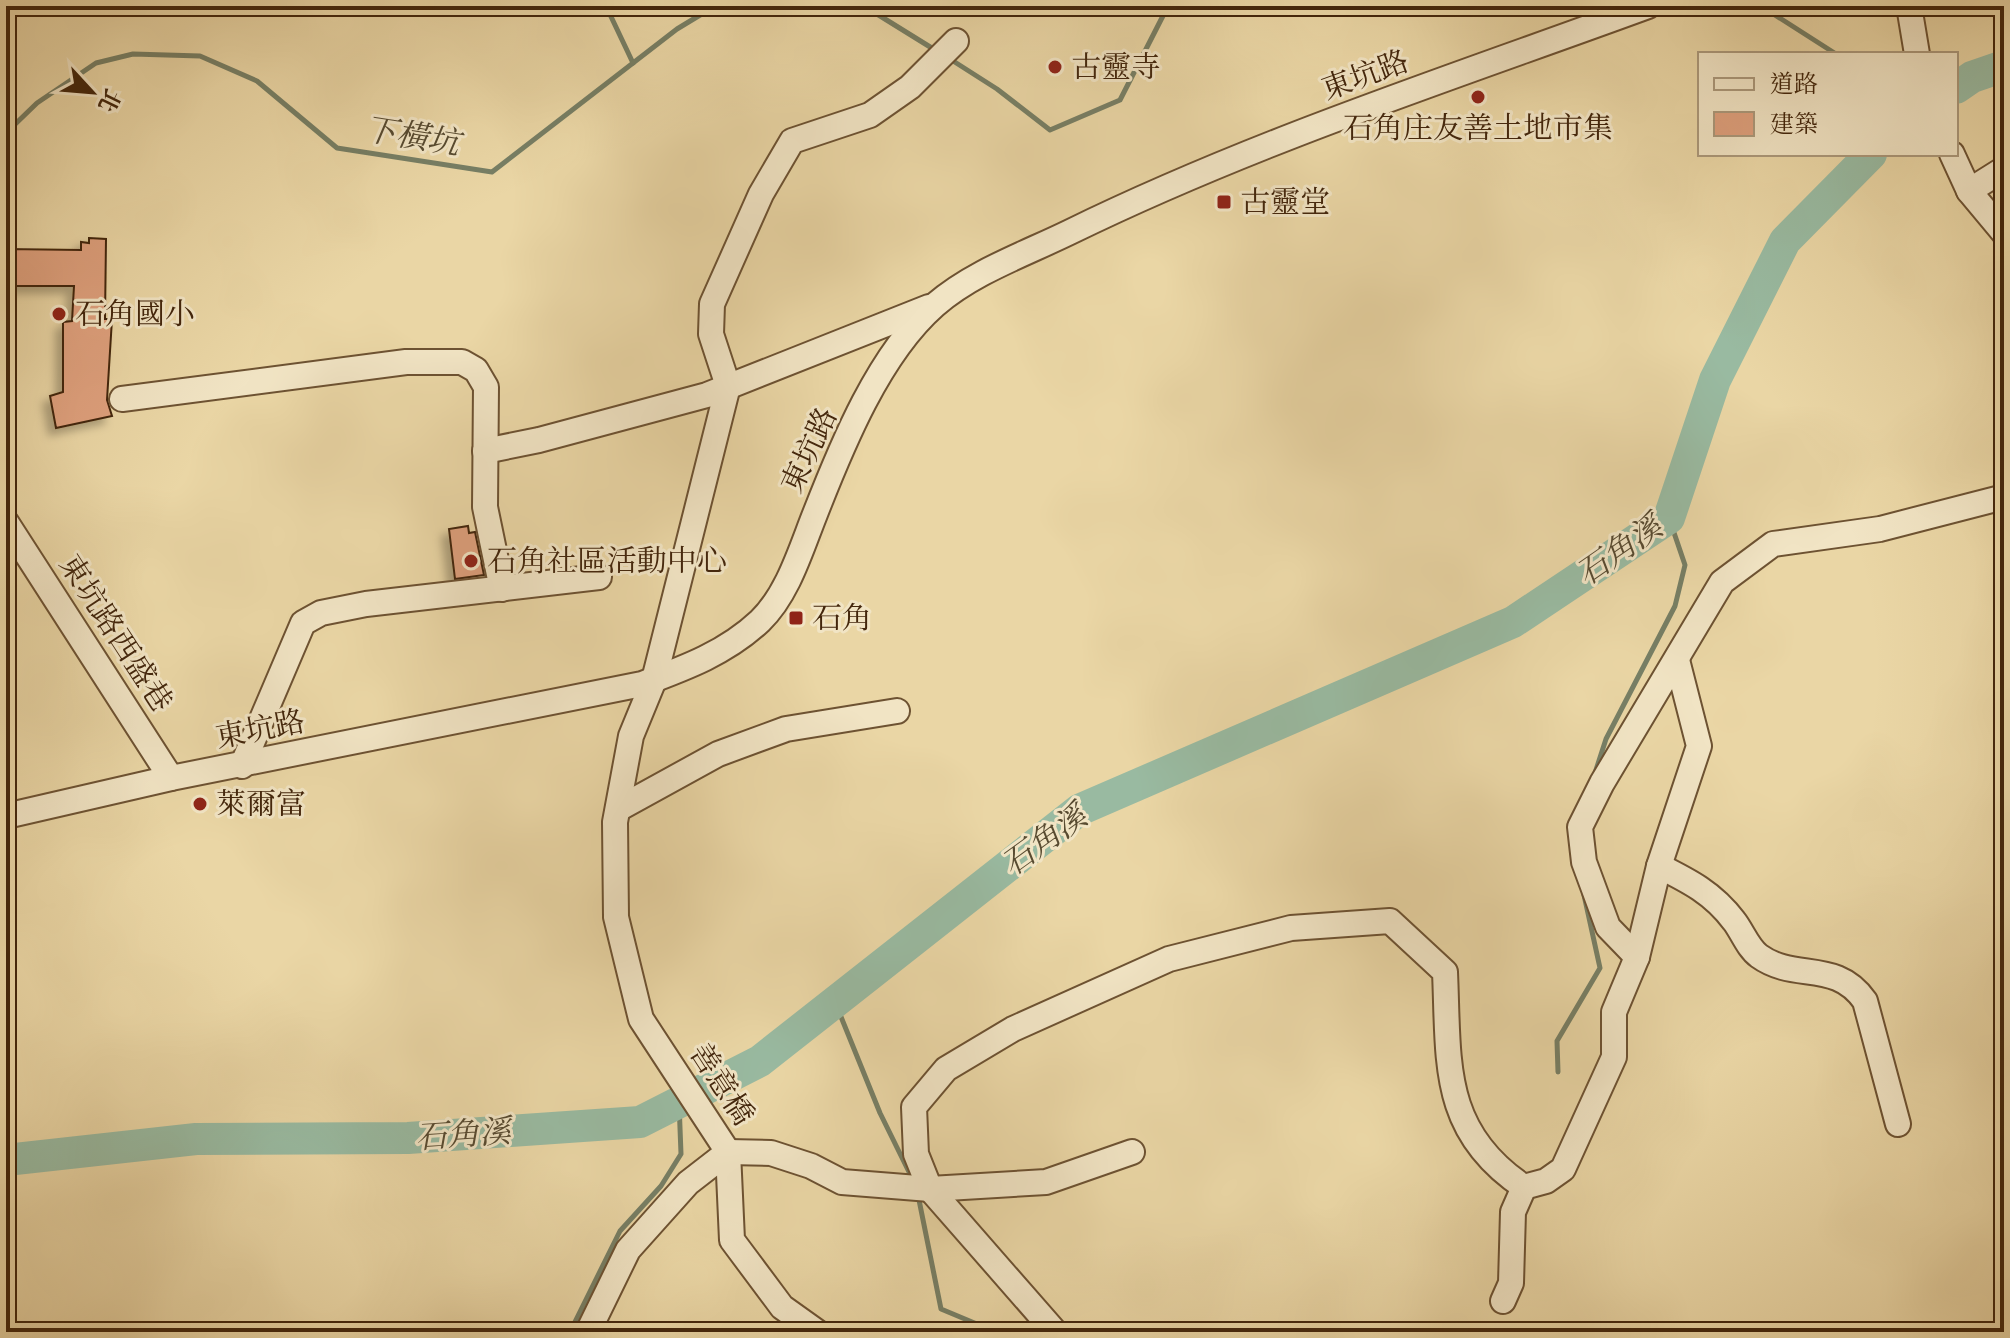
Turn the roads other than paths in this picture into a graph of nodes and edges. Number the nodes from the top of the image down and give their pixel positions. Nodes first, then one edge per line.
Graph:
1 (1648, 6) edge
2 (1909, 6) edge
3 (953, 43) dead end
4 (1917, 52) edge
5 (1955, 161) edge
6 (2004, 169) edge
7 (1969, 191) junction
8 (2004, 233) edge
9 (935, 305) junction
10 (728, 386) junction
11 (122, 399) dead end
12 (485, 451) junction
13 (2004, 497) edge
14 (6, 522) edge
15 (599, 577) dead end
16 (502, 589) junction
17 (1677, 660) junction
18 (654, 680) junction
19 (897, 711) dead end
20 (242, 766) junction
21 (171, 778) junction
22 (618, 809) junction
23 (6, 816) edge
24 (1659, 866) junction
25 (1637, 957) junction
26 (1898, 1124) dead end
27 (728, 1152) junction
28 (1132, 1152) dead end
29 (1524, 1187) junction
30 (930, 1189) junction
31 (1503, 1301) dead end
32 (588, 1332) edge
33 (817, 1332) edge
34 (1055, 1332) edge

1 - 9 street, 東坑路
2 - 4 street
3 - 10 street
5 - 7 street
6 - 7 street
7 - 8 street
9 - 10 street
9 - 18 street, 東坑路
10 - 12 street
10 - 18 street, 善意橋
11 - 12 street
12 - 16 street
13 - 17 street
14 - 21 street, 東坑路西盛巷
15 - 16 street
16 - 20 street
17 - 24 street
17 - 25 street
18 - 20 street, 東坑路
18 - 22 street, 善意橋
19 - 22 street
20 - 21 street, 東坑路
21 - 23 street, 東坑路
22 - 27 street, 善意橋
24 - 25 street
24 - 26 street
25 - 29 street
27 - 30 street
27 - 32 street
27 - 33 street
28 - 30 street
29 - 30 street
29 - 31 street
30 - 34 street

